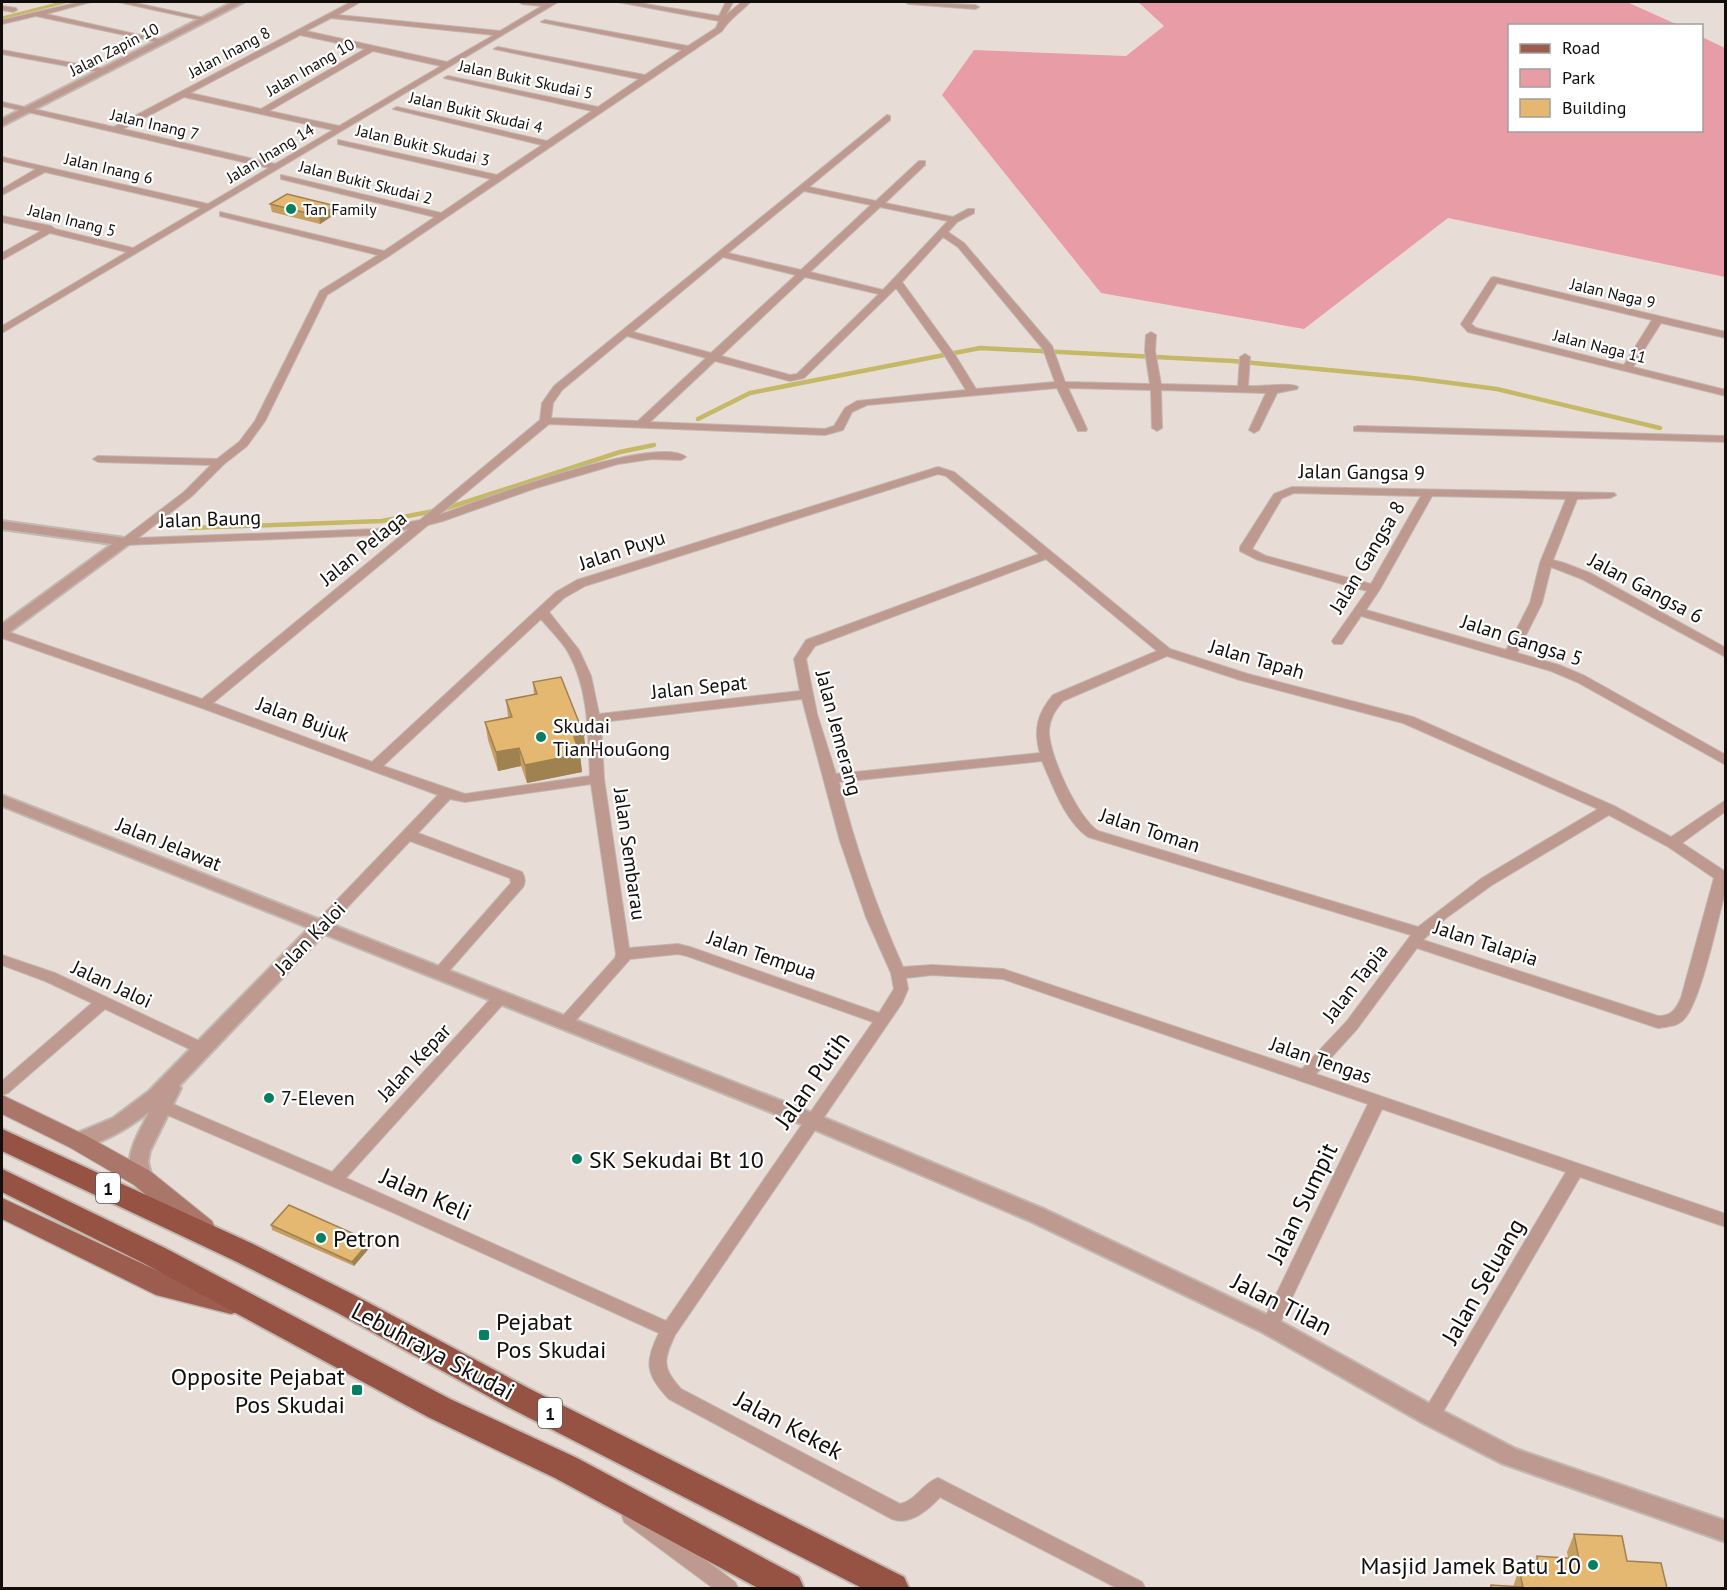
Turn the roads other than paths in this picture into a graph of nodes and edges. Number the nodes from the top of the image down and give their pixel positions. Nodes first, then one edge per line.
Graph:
1 (50, 2) edge
2 (87, 2) edge
3 (122, 2) edge
4 (239, 2) edge
5 (356, 2) edge
6 (522, 2) edge
7 (622, 2) edge
8 (729, 2) edge
9 (746, 2) edge
10 (909, 2) edge
11 (929, 2) edge
12 (552, 3) edge
13 (2, 8) edge
14 (975, 8) dead end
15 (13, 10) junction
16 (2, 13) edge
17 (36, 14) junction
18 (329, 16) junction
19 (205, 19) junction
20 (724, 19) junction
21 (545, 21) dead end
22 (2, 22) edge
23 (298, 32) junction
24 (501, 33) junction
25 (162, 41) junction
26 (372, 48) junction
27 (498, 49) dead end
28 (689, 49) junction
29 (2, 52) edge
30 (448, 65) junction
31 (105, 71) junction
32 (448, 78) dead end
33 (646, 78) junction
34 (182, 94) junction
35 (2, 104) edge
36 (397, 109) dead end
37 (28, 110) junction
38 (599, 110) junction
39 (263, 111) junction
40 (887, 118) dead end
41 (2, 123) edge
42 (340, 129) junction
43 (116, 130) junction
44 (341, 142) dead end
45 (549, 144) junction
46 (2, 159) edge
47 (922, 163) dead end
48 (276, 167) junction
49 (43, 169) junction
50 (284, 177) dead end
51 (498, 178) junction
52 (802, 188) junction
53 (2, 192) edge
54 (880, 203) junction
55 (209, 207) junction
56 (971, 211) dead end
57 (223, 214) dead end
58 (442, 216) junction
59 (2, 219) edge
60 (954, 220) junction
61 (51, 229) junction
62 (942, 232) junction
63 (134, 251) junction
64 (386, 254) junction
65 (721, 254) junction
66 (2, 257) edge
67 (800, 274) junction
68 (897, 282) junction
69 (885, 293) junction
70 (1658, 319) junction
71 (1467, 328) joint
72 (2, 330) edge
73 (627, 333) junction
74 (1150, 335) dead end
75 (1725, 335) edge
76 (714, 355) junction
77 (1245, 361) dead end
78 (1627, 368) junction
79 (1061, 385) junction
80 (1156, 386) junction
81 (1293, 387) dead end
82 (1243, 389) junction
83 (1273, 390) junction
84 (973, 393) junction
85 (1725, 393) edge
86 (546, 421) junction
87 (640, 425) junction
88 (1156, 428) dead end
89 (1082, 429) dead end
90 (1358, 429) dead end
91 (1254, 430) dead end
92 (1725, 438) edge
93 (681, 457) dead end
94 (98, 459) dead end
95 (220, 462) junction
96 (938, 470) joint
97 (1428, 493) junction
98 (1610, 495) dead end
99 (1573, 496) junction
100 (421, 524) junction
101 (2, 525) edge
102 (125, 542) junction
103 (1049, 554) junction
104 (1546, 563) junction
105 (1374, 589) junction
106 (542, 612) junction
107 (1360, 612) junction
108 (2, 632) edge
109 (1338, 641) dead end
110 (1166, 652) junction
111 (1725, 653) edge
112 (1510, 654) junction
113 (808, 694) junction
114 (204, 704) junction
115 (594, 719) junction
116 (1046, 756) junction
117 (1725, 761) edge
118 (375, 766) junction
119 (597, 778) junction
120 (831, 779) junction
121 (447, 794) junction
122 (2, 800) edge
123 (1725, 804) edge
124 (1609, 809) junction
125 (409, 835) junction
126 (1672, 843) junction
127 (1724, 877) edge
128 (320, 927) junction
129 (1417, 937) junction
130 (623, 954) junction
131 (2, 960) edge
132 (898, 973) junction
133 (438, 974) junction
134 (500, 998) junction
135 (102, 1003) junction
136 (883, 1020) junction
137 (565, 1023) junction
138 (202, 1049) junction
139 (1305, 1076) junction
140 (174, 1082) junction
141 (2, 1089) edge
142 (1378, 1101) junction
143 (2, 1104) edge
144 (162, 1106) junction
145 (813, 1121) junction
146 (2, 1139) edge
147 (77, 1141) junction
148 (1576, 1169) junction
149 (142, 1178) junction
150 (2, 1180) edge
151 (334, 1180) junction
152 (2, 1208) edge
153 (1725, 1221) edge
154 (215, 1238) junction
155 (252, 1308) junction
156 (1270, 1326) junction
157 (669, 1330) junction
158 (1431, 1416) junction
159 (566, 1468) junction
160 (1725, 1532) edge
161 (728, 1588) edge
162 (788, 1588) edge
163 (893, 1588) edge
164 (1135, 1588) edge

1 - 15 street
2 - 17 street
3 - 19 street
4 - 19 street, Jalan Zapin 10
5 - 18 street, Jalan Inang 8
6 - 12 street
7 - 20 street
8 - 20 street
9 - 20 street
10 - 11 street
11 - 14 street
12 - 24 street, Jalan Inang 14
13 - 15 street
15 - 16 street
17 - 22 street
17 - 25 street
18 - 23 street, Jalan Inang 8
18 - 24 street
19 - 25 street, Jalan Zapin 10
20 - 28 street
21 - 28 street
23 - 26 street
23 - 34 street, Jalan Inang 8
24 - 30 street, Jalan Inang 14
25 - 31 street, Jalan Zapin 10
26 - 30 street
26 - 39 street, Jalan Inang 10
27 - 33 street
28 - 33 street
29 - 31 street
30 - 42 street, Jalan Inang 14
31 - 37 street, Jalan Zapin 10
32 - 38 street, Jalan Bukit Skudai 5
33 - 38 street
34 - 39 street
34 - 43 street, Jalan Inang 8
35 - 37 street, Jalan Inang 7
36 - 45 street, Jalan Bukit Skudai 4
37 - 41 street, Jalan Zapin 10
37 - 43 street, Jalan Inang 7
38 - 45 street
39 - 42 street
40 - 52 street
42 - 48 street, Jalan Inang 14
43 - 48 street, Jalan Inang 7
44 - 51 street, Jalan Bukit Skudai 3
45 - 51 street
46 - 49 street, Jalan Inang 6
47 - 54 street
48 - 55 street, Jalan Inang 14
49 - 53 street
49 - 55 street, Jalan Inang 6
50 - 58 street, Jalan Bukit Skudai 2
51 - 58 street
52 - 54 street
52 - 65 street
54 - 60 street
54 - 67 street
55 - 63 street, Jalan Inang 14
56 - 60 street
57 - 64 street
58 - 64 street
59 - 61 street, Jalan Inang 5
60 - 62 street
61 - 63 street, Jalan Inang 5
61 - 66 street
62 - 68 street
62 - 79 street
63 - 72 street, Jalan Inang 14
64 - 95 street
65 - 67 street
65 - 73 street
67 - 69 street
67 - 76 street
68 - 69 street
68 - 84 street
69 - 76 street
70 - 71 street, Jalan Naga 9
70 - 75 street, Jalan Naga 9
70 - 78 street
71 - 78 street, Jalan Naga 11
73 - 76 street
73 - 86 street
74 - 80 street
76 - 87 street
77 - 82 street
78 - 85 street, Jalan Naga 11
79 - 80 street
79 - 84 street
79 - 89 street
80 - 82 street
80 - 88 street
81 - 83 street
82 - 83 street
83 - 91 street
84 - 87 street
86 - 87 street
86 - 100 street
90 - 92 street
93 - 100 street, Jalan Pelaga
94 - 95 street
95 - 102 street
96 - 103 street, Jalan Tapah
96 - 106 street, Jalan Puyu
97 - 99 street, Jalan Gangsa 9
97 - 105 street, Jalan Gangsa 8
97 - 105 street, Jalan Gangsa 9
98 - 99 street, Jalan Gangsa 9
99 - 104 street
100 - 102 street, Jalan Baung
100 - 114 street, Jalan Pelaga
101 - 102 street, Jalan Baung
102 - 108 street
103 - 110 street, Jalan Tapah
103 - 113 street, Jalan Jemerang
104 - 111 street, Jalan Gangsa 6
104 - 112 street
105 - 107 street, Jalan Gangsa 8
106 - 115 street, Jalan Sembarau
106 - 118 street, Jalan Puyu
107 - 109 street, Jalan Gangsa 8
107 - 112 street, Jalan Gangsa 5
108 - 114 street, Jalan Bujuk
110 - 116 street, Jalan Toman
110 - 124 street, Jalan Tapah
112 - 117 street, Jalan Gangsa 5
113 - 115 street, Jalan Sepat
113 - 120 street, Jalan Jemerang
114 - 118 street, Jalan Bujuk
115 - 119 street, Jalan Sembarau
116 - 120 street
116 - 129 street, Jalan Toman
118 - 121 street, Jalan Bujuk
119 - 121 street, Jalan Bujuk
119 - 130 street, Jalan Sembarau
120 - 132 street, Jalan Jemerang
121 - 125 street, Jalan Kaloi
122 - 128 street, Jalan Jelawat
123 - 126 street
124 - 126 street, Jalan Tapah
124 - 129 street, Jalan Talapia
125 - 128 street, Jalan Kaloi
125 - 133 street
126 - 127 street, Jalan Tapah
127 - 129 street, Jalan Talapia
128 - 133 street, Jalan Jelawat
128 - 138 street, Jalan Kaloi
129 - 139 street, Jalan Tapia
130 - 136 street, Jalan Tempua
130 - 137 street
131 - 135 street, Jalan Jaloi
132 - 136 street, Jalan Putih
132 - 139 street, Jalan Tengas
133 - 134 street, Jalan Jelawat
134 - 137 street, Jalan Jelawat
134 - 151 street, Jalan Kepar
135 - 138 street, Jalan Jaloi
135 - 141 street
136 - 145 street, Jalan Putih
137 - 145 street, Jalan Tilan
138 - 140 street, Jalan Kaloi
139 - 142 street, Jalan Tengas
140 - 144 street, Jalan Kaloi
140 - 147 street, Jalan Kaloi
142 - 148 street, Jalan Tengas
142 - 156 street, Jalan Sumpit
143 - 147 main road
144 - 149 street, Jalan Kaloi
144 - 151 street, Jalan Keli
145 - 156 street, Jalan Tilan
145 - 157 street, Jalan Putih
146 - 154 highway, Lebuhraya Skudai / 1
147 - 149 main road
148 - 153 street, Jalan Tengas
148 - 158 street, Jalan Seluang
149 - 154 main road
150 - 155 highway, 1
151 - 157 street, Jalan Keli
152 - 155 main road
154 - 163 highway, Lebuhraya Skudai / 1
155 - 159 highway, 1
156 - 158 street, Jalan Tilan
157 - 164 street, Jalan Kekek
158 - 160 street, Jalan Tilan
159 - 161 street
159 - 162 highway, 1

